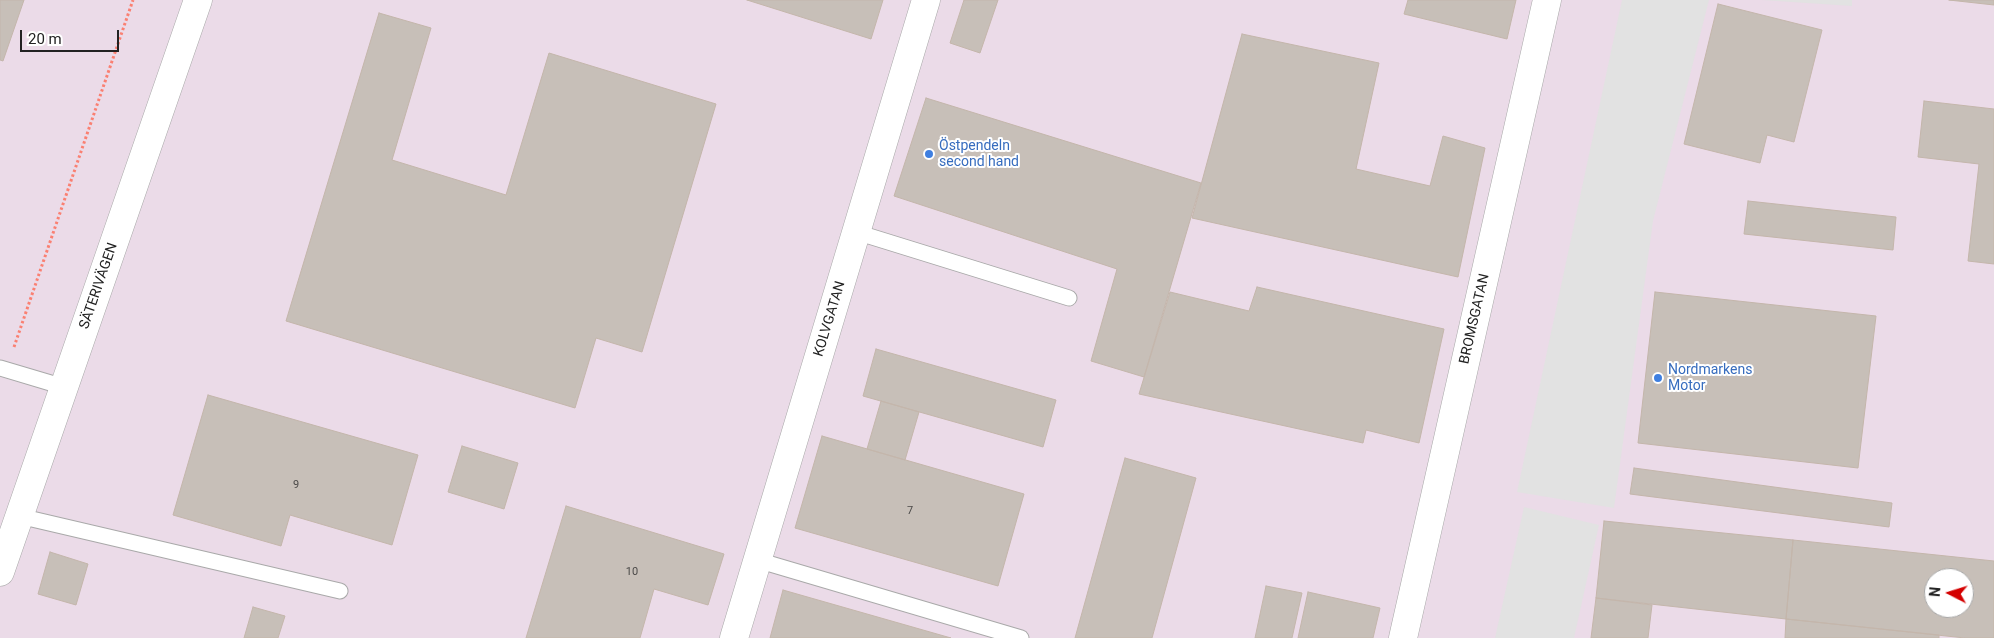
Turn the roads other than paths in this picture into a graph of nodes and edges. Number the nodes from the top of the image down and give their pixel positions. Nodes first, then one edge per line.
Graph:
1 (198, 0) edge
2 (926, 0) edge
3 (1547, 0) edge
4 (856, 232) junction
5 (1069, 298) dead end
6 (3, 369) edge
7 (64, 387) junction
8 (19, 516) junction
9 (758, 560) junction
10 (0, 572) edge
11 (340, 591) dead end
12 (734, 638) edge
13 (1021, 638) edge
14 (1403, 638) edge

1 - 7 street, SÄTERIVÄGEN
2 - 4 street, KOLVGATAN
3 - 14 street, BROMSGATAN
4 - 5 lane
4 - 9 street, KOLVGATAN
6 - 7 lane
7 - 8 street, SÄTERIVÄGEN
8 - 10 street, SÄTERIVÄGEN
8 - 11 lane
9 - 12 street, KOLVGATAN
9 - 13 lane

